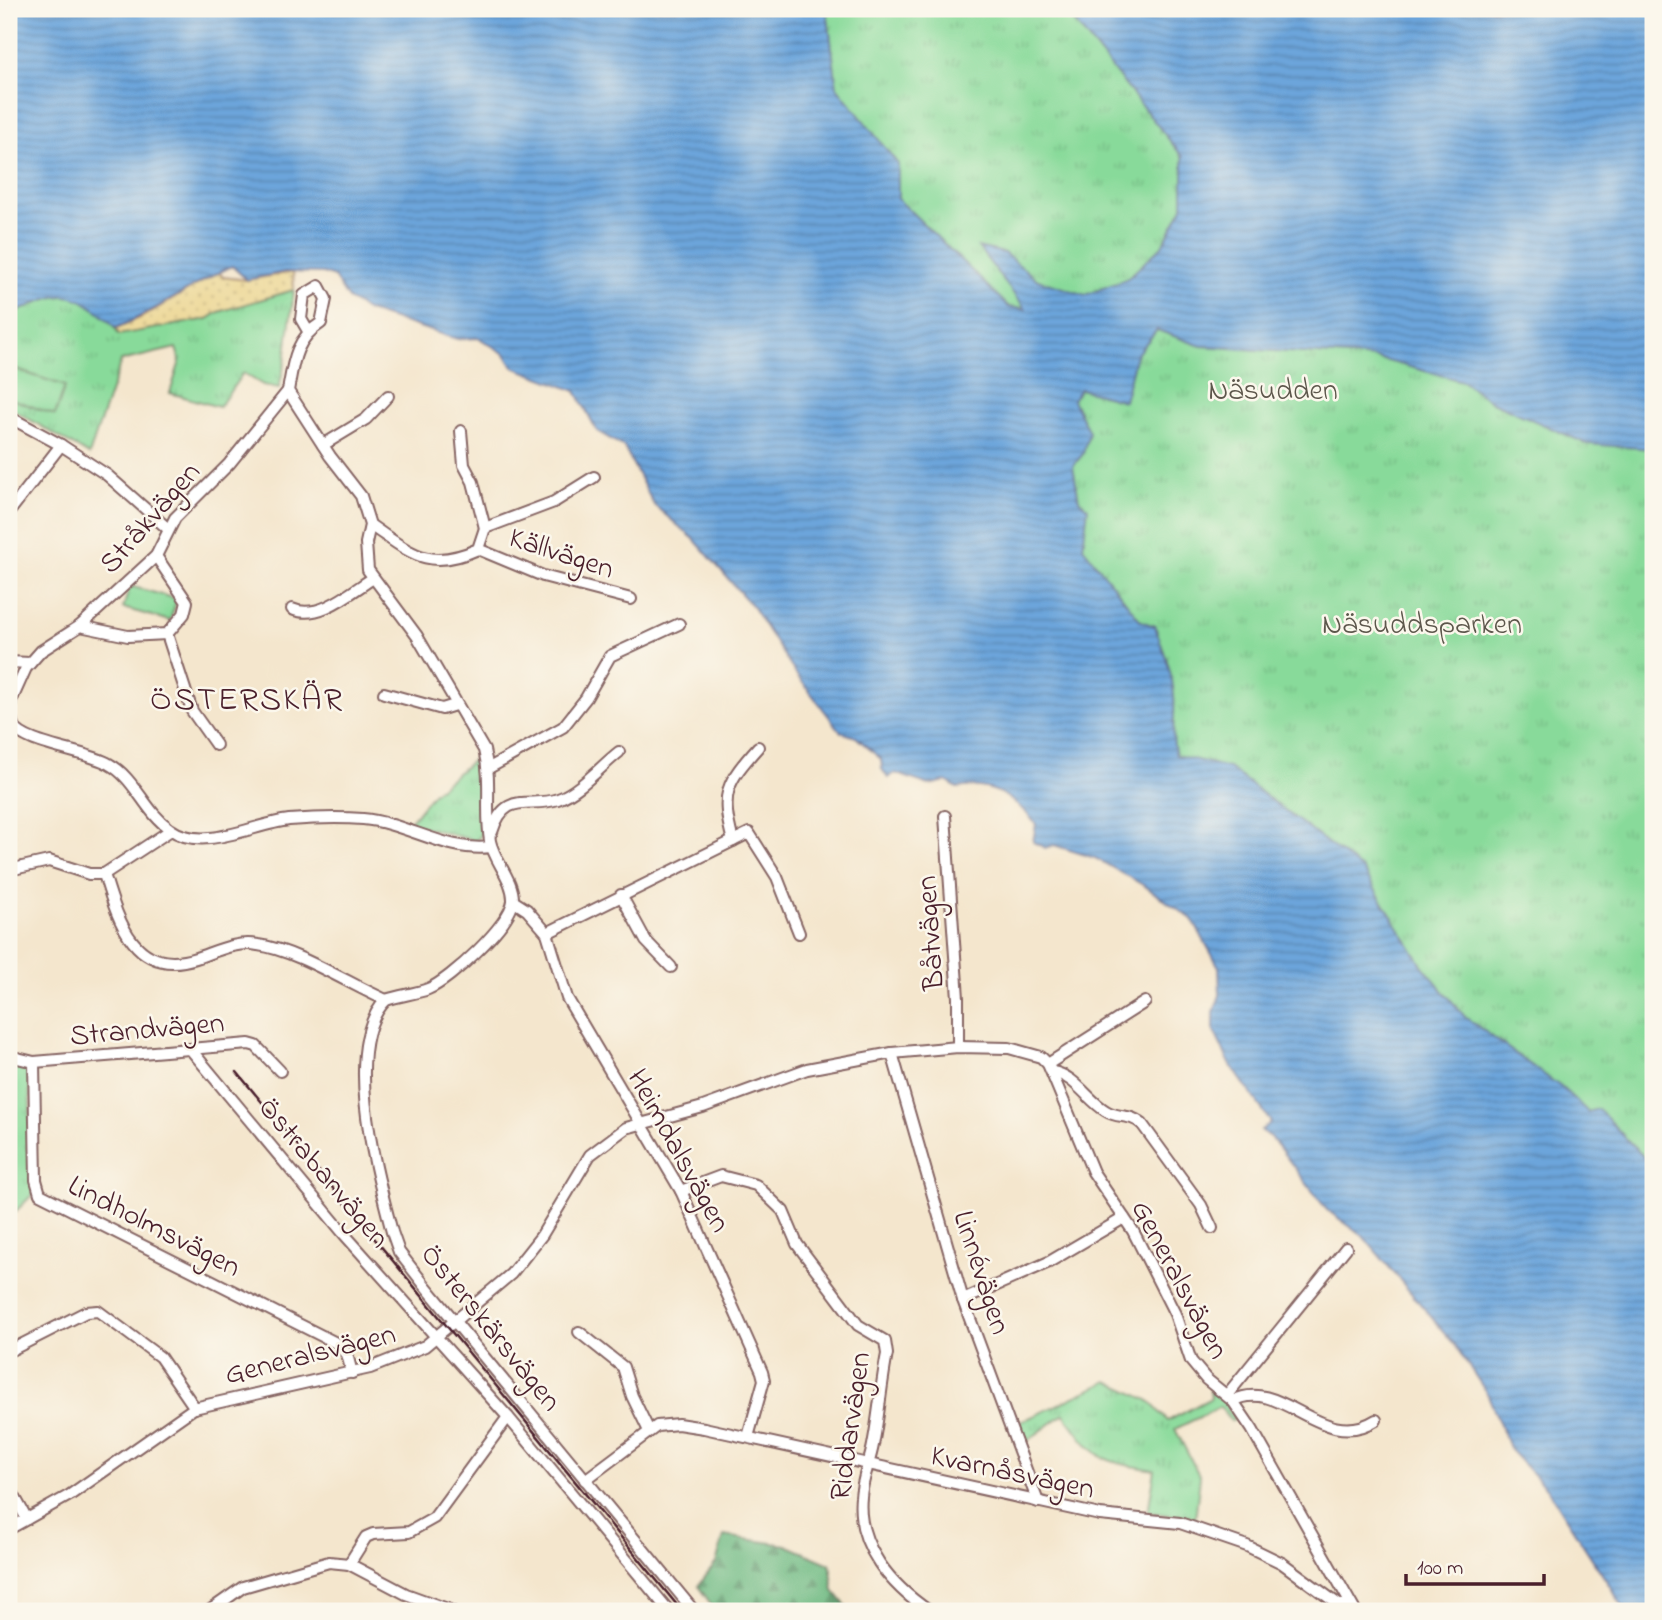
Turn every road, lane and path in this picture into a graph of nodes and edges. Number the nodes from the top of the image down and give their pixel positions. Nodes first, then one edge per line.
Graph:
1 (308, 331) dead end
2 (288, 391) junction
3 (388, 396) dead end
4 (9, 417) edge
5 (461, 431) dead end
6 (61, 445) junction
7 (323, 445) junction
8 (594, 477) dead end
9 (9, 512) edge
10 (370, 525) junction
11 (167, 528) junction
12 (485, 528) junction
13 (478, 549) junction
14 (156, 556) junction
15 (373, 578) junction
16 (631, 599) dead end
17 (292, 609) dead end
18 (679, 624) dead end
19 (80, 626) junction
20 (167, 634) junction
21 (9, 662) edge
22 (30, 663) junction
23 (9, 673) edge
24 (384, 693) dead end
25 (13, 697) junction
26 (455, 705) junction
27 (216, 746) dead end
28 (758, 747) dead end
29 (619, 752) dead end
30 (489, 768) junction
31 (945, 816) dead end
32 (171, 830) junction
33 (733, 841) junction
34 (491, 843) junction
35 (9, 870) edge
36 (104, 874) junction
37 (621, 895) junction
38 (513, 901) junction
39 (547, 933) junction
40 (799, 933) dead end
41 (671, 967) dead end
42 (387, 1000) junction
43 (1145, 1002) dead end
44 (958, 1047) junction
45 (192, 1051) junction
46 (892, 1053) junction
47 (9, 1056) edge
48 (34, 1062) junction
49 (1050, 1068) junction
50 (280, 1071) dead end
51 (640, 1124) junction
52 (681, 1191) junction
53 (1124, 1218) junction
54 (1212, 1228) dead end
55 (1346, 1248) dead end
56 (964, 1300) junction
57 (456, 1323) junction
58 (579, 1332) dead end
59 (438, 1338) junction
60 (9, 1351) edge
61 (352, 1373) junction
62 (1230, 1398) junction
63 (195, 1408) junction
64 (508, 1417) junction
65 (1376, 1420) dead end
66 (649, 1431) junction
67 (748, 1437) junction
68 (869, 1464) junction
69 (585, 1480) junction
70 (9, 1488) edge
71 (1038, 1502) junction
72 (27, 1519) junction
73 (9, 1529) edge
74 (349, 1564) junction
75 (1353, 1608) edge
76 (209, 1611) edge
77 (453, 1611) edge
78 (669, 1611) edge
79 (694, 1611) edge
80 (929, 1611) edge

1 - 2 street
2 - 7 street
2 - 11 street, Stråkvägen
3 - 7 street
4 - 6 street
5 - 12 street, Källvägen
6 - 9 street
6 - 11 street
7 - 10 street
8 - 12 street, Källvägen
10 - 13 street, Källvägen
10 - 15 street
11 - 14 street, Stråkvägen
12 - 13 street, Källvägen
13 - 16 street, Källvägen
14 - 19 street, Stråkvägen
14 - 20 street
15 - 17 street
15 - 26 street
18 - 30 street
19 - 20 street
19 - 22 street, Stråkvägen
20 - 27 street
21 - 22 street
22 - 25 street, Stråkvägen
23 - 25 street
24 - 26 street
25 - 32 street
26 - 30 street
28 - 33 street
29 - 34 street
30 - 34 street
31 - 44 street, Båtvägen
32 - 34 street
32 - 36 street
33 - 37 street
33 - 40 street
34 - 38 street
35 - 36 street
36 - 42 street
37 - 39 street
37 - 41 street
38 - 39 street, Heimdalsvägen
38 - 42 street
39 - 51 street, Heimdalsvägen
42 - 57 street, Österskärsvägen
43 - 49 street
44 - 46 street, Generalsvägen
44 - 49 street, Generalsvägen
45 - 48 street, Strandvägen
45 - 50 street, Strandvägen
45 - 59 street, Östrabanvägen
46 - 51 street, Generalsvägen
46 - 56 street, Linnévägen
47 - 48 street, Strandvägen
48 - 61 street, Lindholmsvägen
49 - 53 street, Generalsvägen
49 - 54 street
51 - 52 street, Heimdalsvägen
51 - 57 street, Generalsvägen
52 - 67 street, Heimdalsvägen
52 - 68 street, Riddarvägen
53 - 56 street
53 - 62 street, Generalsvägen
55 - 62 street
56 - 71 street, Linnévägen
57 - 59 street, Generalsvägen
57 - 69 street, Österskärsvägen
58 - 66 street
59 - 61 street, Generalsvägen
59 - 64 street, Östrabanvägen
60 - 63 street
61 - 63 street, Generalsvägen
62 - 65 street
62 - 75 street, Generalsvägen
63 - 72 street, Generalsvägen
64 - 74 street
64 - 78 street, Östrabanvägen
66 - 67 street, Kvarnåsvägen
66 - 69 street, Kvarnåsvägen
67 - 68 street, Kvarnåsvägen
68 - 71 street, Kvarnåsvägen
68 - 80 street, Riddarvägen
69 - 79 street, Österskärsvägen
70 - 72 street
71 - 75 street, Kvarnåsvägen
72 - 73 street, Generalsvägen
74 - 76 street
74 - 77 street

